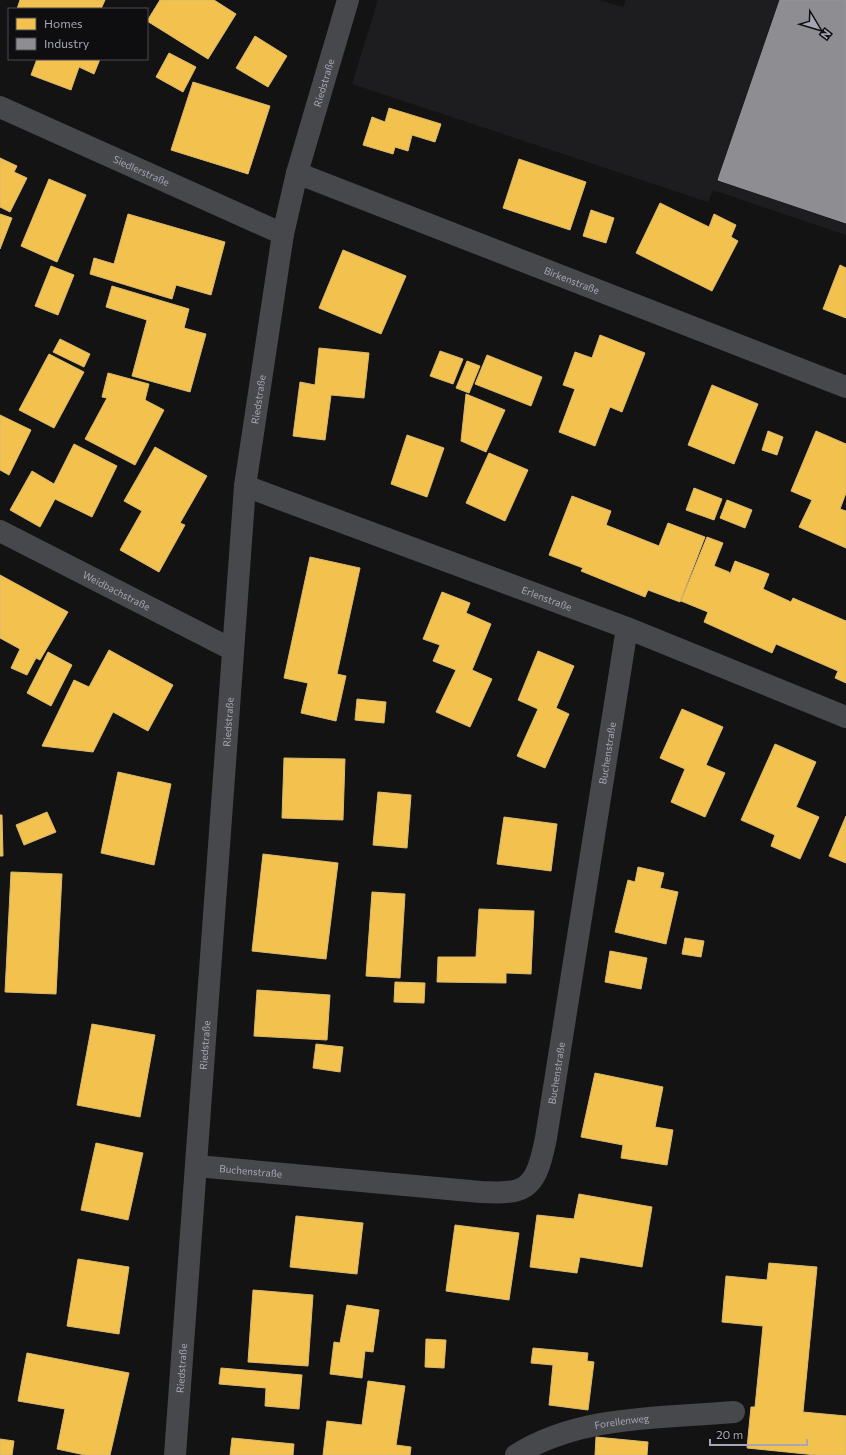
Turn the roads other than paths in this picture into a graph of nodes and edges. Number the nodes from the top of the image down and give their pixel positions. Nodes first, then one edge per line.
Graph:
1 (348, 0) edge
2 (0, 107) edge
3 (297, 173) junction
4 (283, 234) junction
5 (846, 387) edge
6 (245, 486) junction
7 (0, 531) edge
8 (627, 628) junction
9 (233, 650) junction
10 (846, 717) edge
11 (197, 1166) junction
12 (734, 1412) dead end
13 (175, 1455) edge
14 (516, 1455) edge

1 - 3 street, Riedstraße
2 - 4 street, Siedlerstraße
3 - 4 street, Riedstraße
3 - 5 street, Birkenstraße
4 - 6 street, Riedstraße
6 - 8 street, Erlenstraße
6 - 9 street, Riedstraße
7 - 9 street, Weidbachstraße
8 - 10 street, Erlenstraße
8 - 11 street, Buchenstraße
9 - 11 street, Riedstraße
11 - 13 street, Riedstraße
12 - 14 street, Forellenweg

